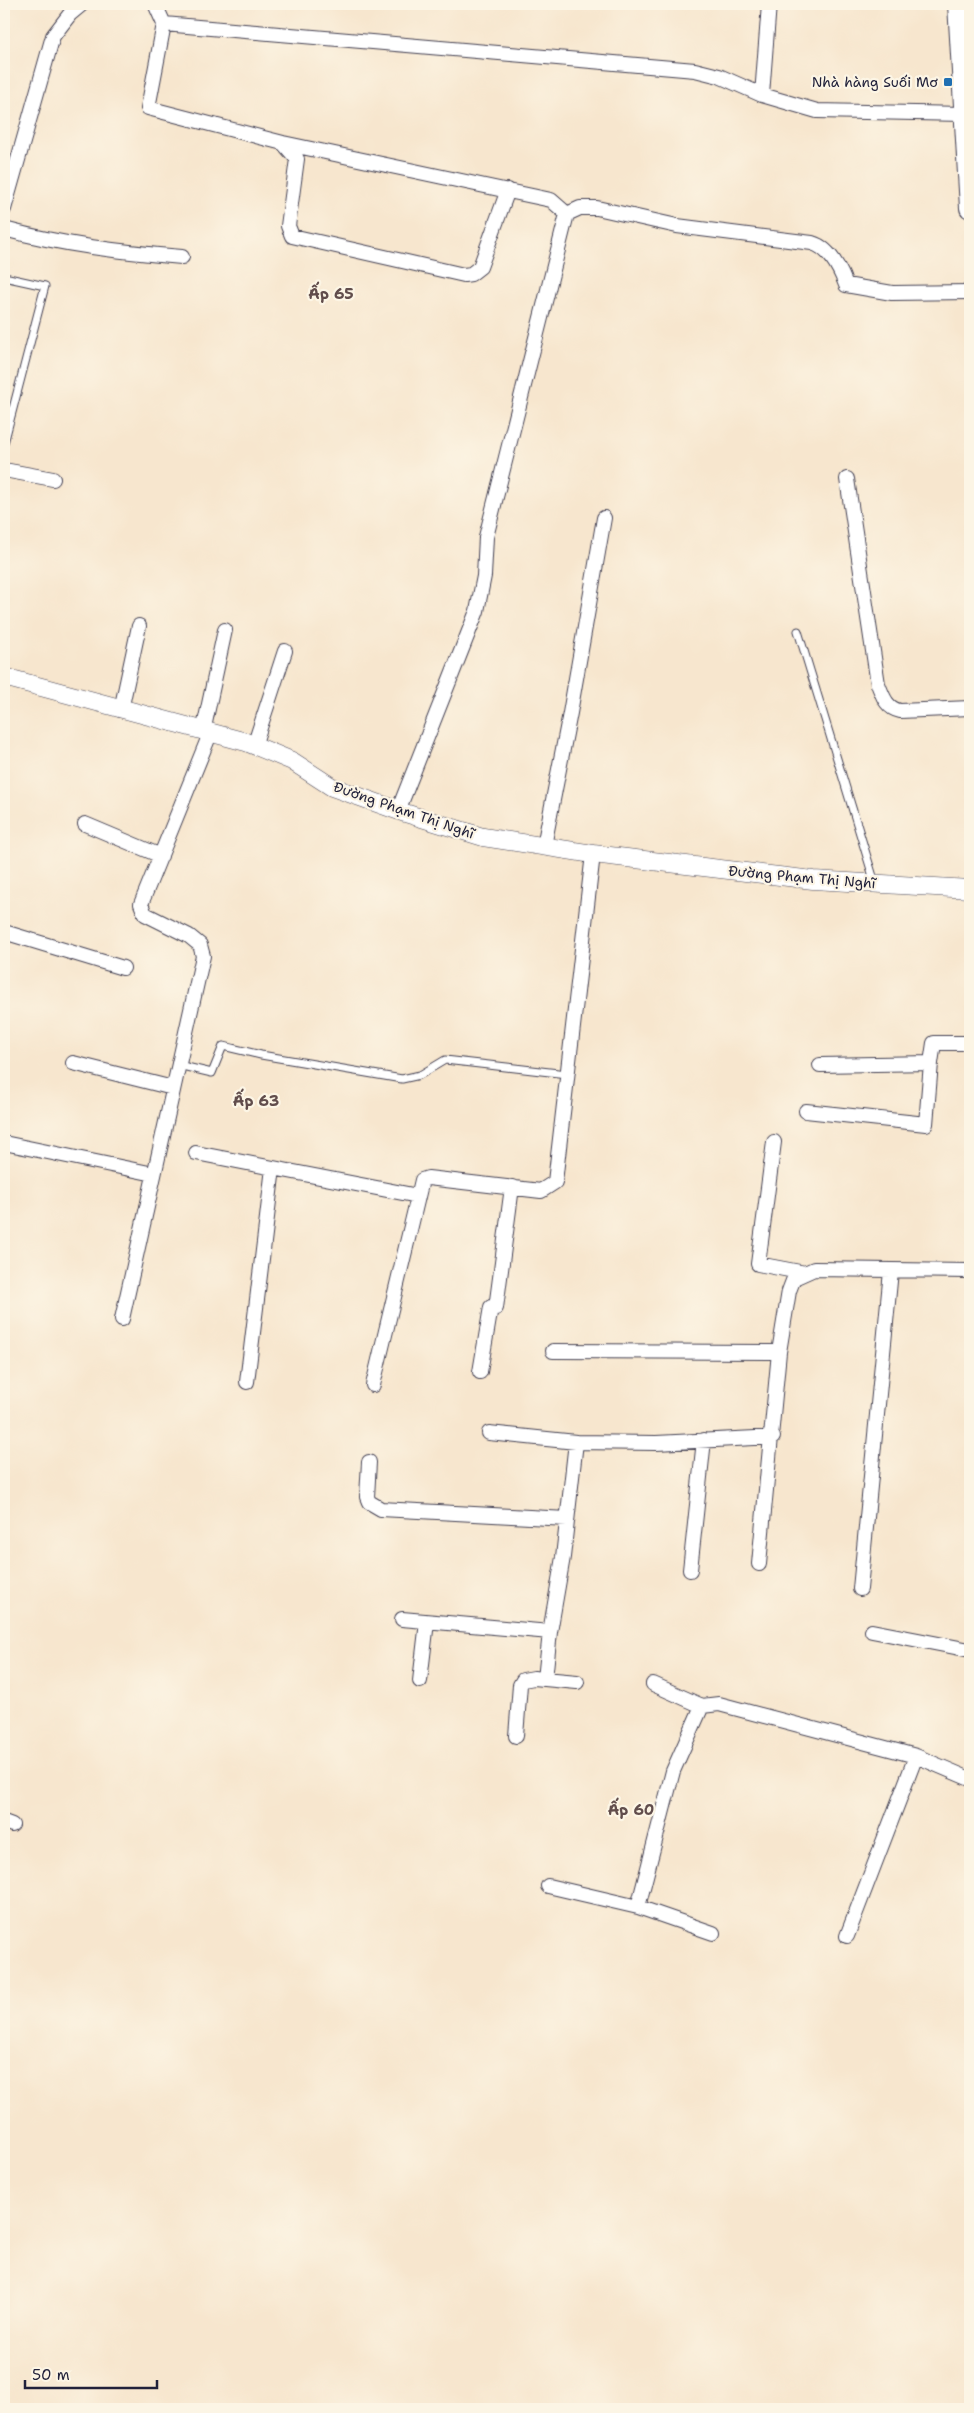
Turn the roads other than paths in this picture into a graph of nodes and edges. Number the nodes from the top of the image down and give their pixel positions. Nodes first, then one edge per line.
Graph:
1 (82, 4) edge
2 (154, 4) edge
3 (769, 4) edge
4 (958, 4) edge
5 (164, 24) junction
6 (965, 34) edge
7 (762, 95) junction
8 (964, 114) junction
9 (284, 143) junction
10 (508, 190) junction
11 (970, 208) edge
12 (4, 209) edge
13 (567, 214) junction
14 (4, 229) edge
15 (182, 257) dead end
16 (4, 277) edge
17 (970, 292) edge
18 (4, 443) edge
19 (4, 470) edge
20 (53, 479) dead end
21 (847, 479) dead end
22 (604, 518) dead end
23 (139, 626) dead end
24 (225, 630) dead end
25 (798, 631) dead end
26 (285, 651) dead end
27 (4, 677) edge
28 (970, 708) edge
29 (121, 710) junction
30 (206, 733) junction
31 (254, 746) junction
32 (398, 811) junction
33 (85, 824) dead end
34 (544, 846) junction
35 (593, 854) junction
36 (161, 856) junction
37 (875, 883) junction
38 (970, 889) edge
39 (4, 932) edge
40 (123, 968) dead end
41 (970, 1043) edge
42 (73, 1063) dead end
43 (932, 1063) junction
44 (178, 1065) junction
45 (820, 1065) dead end
46 (567, 1074) junction
47 (173, 1088) junction
48 (806, 1111) dead end
49 (774, 1142) dead end
50 (4, 1143) edge
51 (196, 1154) dead end
52 (274, 1168) junction
53 (154, 1174) junction
54 (512, 1187) junction
55 (418, 1196) junction
56 (891, 1271) junction
57 (970, 1271) edge
58 (806, 1273) junction
59 (122, 1319) dead end
60 (553, 1351) dead end
61 (779, 1352) junction
62 (480, 1372) dead end
63 (247, 1382) dead end
64 (373, 1385) dead end
65 (489, 1433) dead end
66 (773, 1437) junction
67 (704, 1440) junction
68 (576, 1442) junction
69 (369, 1462) dead end
70 (567, 1519) junction
71 (759, 1564) dead end
72 (690, 1570) dead end
73 (860, 1589) dead end
74 (402, 1619) dead end
75 (427, 1622) junction
76 (872, 1630) dead end
77 (550, 1632) junction
78 (970, 1650) edge
79 (545, 1679) junction
80 (420, 1681) dead end
81 (577, 1682) dead end
82 (654, 1684) dead end
83 (702, 1706) junction
84 (516, 1736) dead end
85 (916, 1756) junction
86 (970, 1779) edge
87 (548, 1886) dead end
88 (638, 1907) junction
89 (713, 1933) dead end
90 (847, 1936) dead end

1 - 12 street
2 - 5 street
3 - 7 street
4 - 6 main road
5 - 7 street
5 - 9 street
6 - 8 main road
7 - 8 street
8 - 11 main road
9 - 10 street
9 - 10 street
10 - 13 street
13 - 17 street
13 - 32 street
14 - 15 street
16 - 18 lane
19 - 20 street
21 - 28 street
22 - 34 street
23 - 29 street
24 - 30 street
25 - 37 lane
26 - 31 street
27 - 29 street, Đường Phạm Thị Nghĩ
29 - 30 street, Đường Phạm Thị Nghĩ
30 - 31 street, Đường Phạm Thị Nghĩ
30 - 36 street
31 - 32 street, Đường Phạm Thị Nghĩ
32 - 34 street, Đường Phạm Thị Nghĩ
33 - 36 street
34 - 35 street, Đường Phạm Thị Nghĩ
35 - 37 street, Đường Phạm Thị Nghĩ
35 - 46 street
36 - 44 street
37 - 38 street, Đường Phạm Thị Nghĩ
39 - 40 street
41 - 43 street
42 - 47 street
43 - 45 street
43 - 48 street
44 - 46 lane
44 - 47 street
46 - 54 street
47 - 53 street
49 - 58 street
50 - 53 street
51 - 52 street
52 - 55 street
52 - 63 street
53 - 59 street
54 - 55 street
54 - 62 street
55 - 64 street
56 - 57 street
56 - 58 street
56 - 73 street
58 - 61 street
60 - 61 street
61 - 66 street
65 - 68 street
66 - 67 street
66 - 71 street
67 - 68 street
67 - 72 street
68 - 70 street
69 - 70 street
70 - 77 street
74 - 75 street
75 - 77 street
75 - 80 street
76 - 78 street
77 - 79 street
79 - 81 street
79 - 84 street
82 - 83 street
83 - 85 street
83 - 88 street
85 - 86 street
85 - 90 street
87 - 88 street
88 - 89 street

